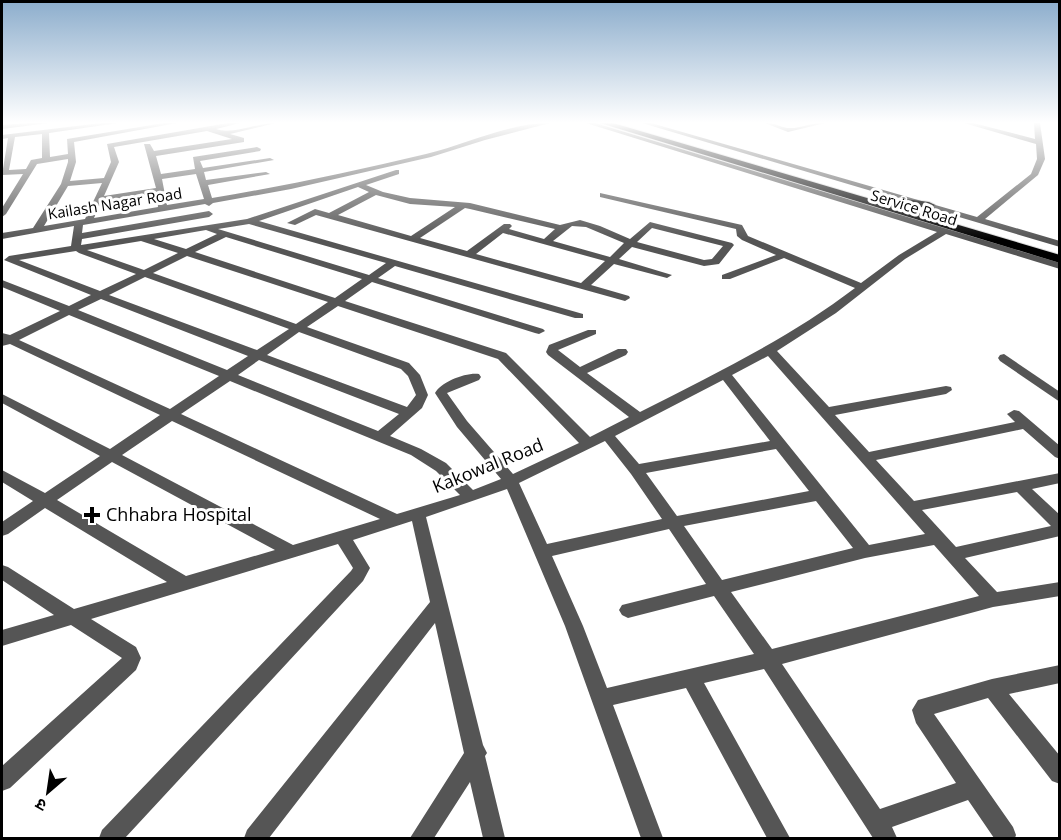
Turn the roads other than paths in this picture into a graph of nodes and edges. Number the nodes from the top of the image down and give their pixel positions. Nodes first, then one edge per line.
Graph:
1 (6, 162) edge
2 (35, 162) edge
3 (72, 162) edge
4 (115, 162) edge
5 (153, 162) edge
6 (198, 162) edge
7 (254, 162) edge
8 (400, 162) edge
9 (428, 162) edge
10 (726, 162) edge
11 (729, 162) edge
12 (754, 162) edge
13 (781, 162) edge
14 (1040, 162) edge
15 (199, 170) junction
16 (760, 172) junction
17 (266, 174) dead end
18 (27, 175) junction
19 (158, 177) junction
20 (107, 180) junction
21 (2, 181) edge
22 (203, 183) junction
23 (65, 184) junction
24 (358, 184) junction
25 (19, 189) junction
26 (159, 190) junction
27 (2, 191) edge
28 (375, 192) junction
29 (603, 195) dead end
30 (98, 200) junction
31 (886, 201) junction
32 (209, 202) junction
33 (465, 205) junction
34 (929, 205) junction
35 (3, 209) edge
36 (163, 210) junction
37 (209, 214) dead end
38 (330, 216) junction
39 (518, 217) junction
40 (249, 221) junction
41 (978, 221) junction
42 (292, 222) dead end
43 (83, 223) junction
44 (205, 228) junction
45 (562, 228) junction
46 (501, 230) junction
47 (36, 231) junction
48 (945, 231) junction
49 (224, 234) junction
50 (2, 236) edge
51 (142, 238) junction
52 (412, 239) junction
53 (546, 242) junction
54 (77, 243) junction
55 (630, 243) junction
56 (1059, 244) edge
57 (186, 252) junction
58 (1059, 252) edge
59 (470, 254) junction
60 (784, 255) junction
61 (1059, 259) edge
62 (5, 260) edge
63 (612, 260) junction
64 (393, 263) junction
65 (1059, 266) edge
66 (143, 273) junction
67 (667, 274) dead end
68 (726, 278) dead end
69 (370, 279) junction
70 (2, 283) edge
71 (584, 286) junction
72 (862, 288) junction
73 (100, 294) junction
74 (625, 298) dead end
75 (337, 302) junction
76 (68, 311) junction
77 (579, 316) dead end
78 (298, 328) junction
79 (538, 331) dead end
80 (592, 332) dead end
81 (4, 340) edge
82 (770, 350) junction
83 (622, 352) dead end
84 (259, 355) junction
85 (1004, 358) dead end
86 (579, 372) junction
87 (723, 373) junction
88 (227, 376) junction
89 (475, 377) dead end
90 (946, 390) dead end
91 (2, 398) edge
92 (1059, 398) edge
93 (409, 412) junction
94 (826, 412) junction
95 (1014, 414) dead end
96 (170, 415) junction
97 (639, 418) junction
98 (1025, 424) junction
99 (607, 435) junction
100 (379, 438) junction
101 (588, 444) junction
102 (780, 444) junction
103 (1059, 454) edge
104 (110, 455) junction
105 (866, 457) junction
106 (636, 470) junction
107 (2, 475) edge
108 (1059, 478) edge
109 (511, 481) junction
110 (1020, 486) junction
111 (819, 495) junction
112 (471, 497) junction
113 (45, 500) junction
114 (911, 507) junction
115 (418, 514) junction
116 (396, 520) junction
117 (671, 523) junction
118 (1059, 525) edge
119 (2, 530) edge
120 (1059, 530) edge
121 (342, 537) junction
122 (939, 538) junction
123 (292, 552) junction
124 (542, 552) junction
125 (865, 552) junction
126 (953, 554) junction
127 (2, 572) edge
128 (185, 584) junction
129 (717, 587) junction
130 (1059, 589) edge
131 (993, 600) junction
132 (439, 604) junction
133 (628, 610) dead end
134 (74, 618) junction
135 (2, 638) edge
136 (768, 659) junction
137 (1059, 674) edge
138 (691, 678) junction
139 (992, 688) junction
140 (601, 699) junction
141 (476, 753) junction
142 (1059, 773) edge
143 (2, 780) edge
144 (972, 788) junction
145 (881, 830) edge
146 (1005, 835) dead end
147 (110, 838) edge
148 (255, 838) edge
149 (420, 838) edge
150 (494, 838) edge
151 (652, 838) edge
152 (779, 838) edge

1 - 18 street
2 - 18 street
3 - 23 street
4 - 20 street
5 - 19 street
6 - 15 street
7 - 15 street
8 - 32 street, Kailash Nagar Road
9 - 24 street
10 - 16 street, Service Road
11 - 16 highway
12 - 31 highway
13 - 34 street, Service Road
14 - 41 street
15 - 19 street
15 - 22 street
16 - 48 street, Service Road
16 - 61 highway
17 - 22 street
18 - 21 street
18 - 25 street
19 - 26 street
20 - 23 street
20 - 30 street
22 - 32 street
23 - 47 street
24 - 28 street
24 - 40 street
25 - 27 street
25 - 35 street
26 - 30 street
26 - 36 street
28 - 33 street
28 - 38 street
29 - 60 street
30 - 43 street
31 - 34 highway
31 - 58 highway
32 - 36 street, Kailash Nagar Road
33 - 39 street
33 - 52 street
34 - 41 street, Service Road
36 - 43 street, Kailash Nagar Road
37 - 54 street
38 - 42 street
38 - 52 street
39 - 45 street
39 - 46 street
40 - 44 street
40 - 64 street
41 - 56 street, Service Road
43 - 47 street, Kailash Nagar Road
43 - 54 street
44 - 49 street
44 - 51 street
45 - 53 street
45 - 55 street
46 - 53 street
46 - 59 street
47 - 50 street, Kailash Nagar Road
48 - 65 street, Service Road
48 - 72 street, Kakowal Road
49 - 57 street
49 - 69 street
51 - 54 street
51 - 57 street
52 - 59 street
53 - 63 street
54 - 62 street
54 - 66 street
55 - 55 street
55 - 63 street
57 - 66 street
57 - 75 street
59 - 71 street
60 - 68 street
60 - 72 street
62 - 73 street
63 - 67 street
63 - 71 street
64 - 69 street
64 - 77 street
66 - 73 street
66 - 78 street
69 - 75 street
69 - 79 street
70 - 76 street
71 - 74 street
72 - 82 street, Kakowal Road
73 - 76 street
73 - 84 street
75 - 78 street
75 - 101 street
76 - 81 street
76 - 88 street
78 - 84 street
78 - 93 street
80 - 86 street
81 - 96 street
82 - 87 street, Kakowal Road
82 - 94 street
83 - 86 street
84 - 88 street
84 - 93 street
85 - 92 street
86 - 97 street
87 - 97 street, Kakowal Road
87 - 102 street
88 - 96 street
88 - 100 street
89 - 109 street
90 - 94 street
91 - 104 street
93 - 100 street
94 - 105 street
95 - 98 street
96 - 104 street
96 - 116 street
97 - 99 street, Kakowal Road
98 - 103 street
98 - 105 street
99 - 101 street, Kakowal Road
99 - 106 street
100 - 112 street
101 - 109 street, Kakowal Road
102 - 106 street
102 - 111 street
104 - 113 street
104 - 123 street
105 - 114 street
106 - 117 street
107 - 113 street
108 - 110 street
109 - 112 street, Kakowal Road
109 - 124 street
110 - 114 street
110 - 118 street
111 - 117 street
111 - 125 street
112 - 115 street, Kakowal Road
113 - 119 street
113 - 128 street
114 - 122 street
115 - 116 street, Kakowal Road
115 - 132 street
116 - 121 street, Kakowal Road
117 - 124 street
117 - 129 street
120 - 126 street
121 - 123 street, Kakowal Road
121 - 147 street
122 - 125 street
122 - 126 street
123 - 128 street, Kakowal Road
124 - 140 street
125 - 129 street
126 - 131 street
127 - 134 street
128 - 134 street, Kakowal Road
129 - 133 street
129 - 136 street
130 - 131 street
131 - 136 street
132 - 141 street
132 - 148 street
134 - 135 street, Kakowal Road
134 - 143 street
136 - 138 street
136 - 145 street
137 - 139 street
138 - 140 street
138 - 152 street
139 - 142 street
139 - 144 street
140 - 151 street
141 - 149 street
141 - 150 street
144 - 145 street
144 - 146 street

